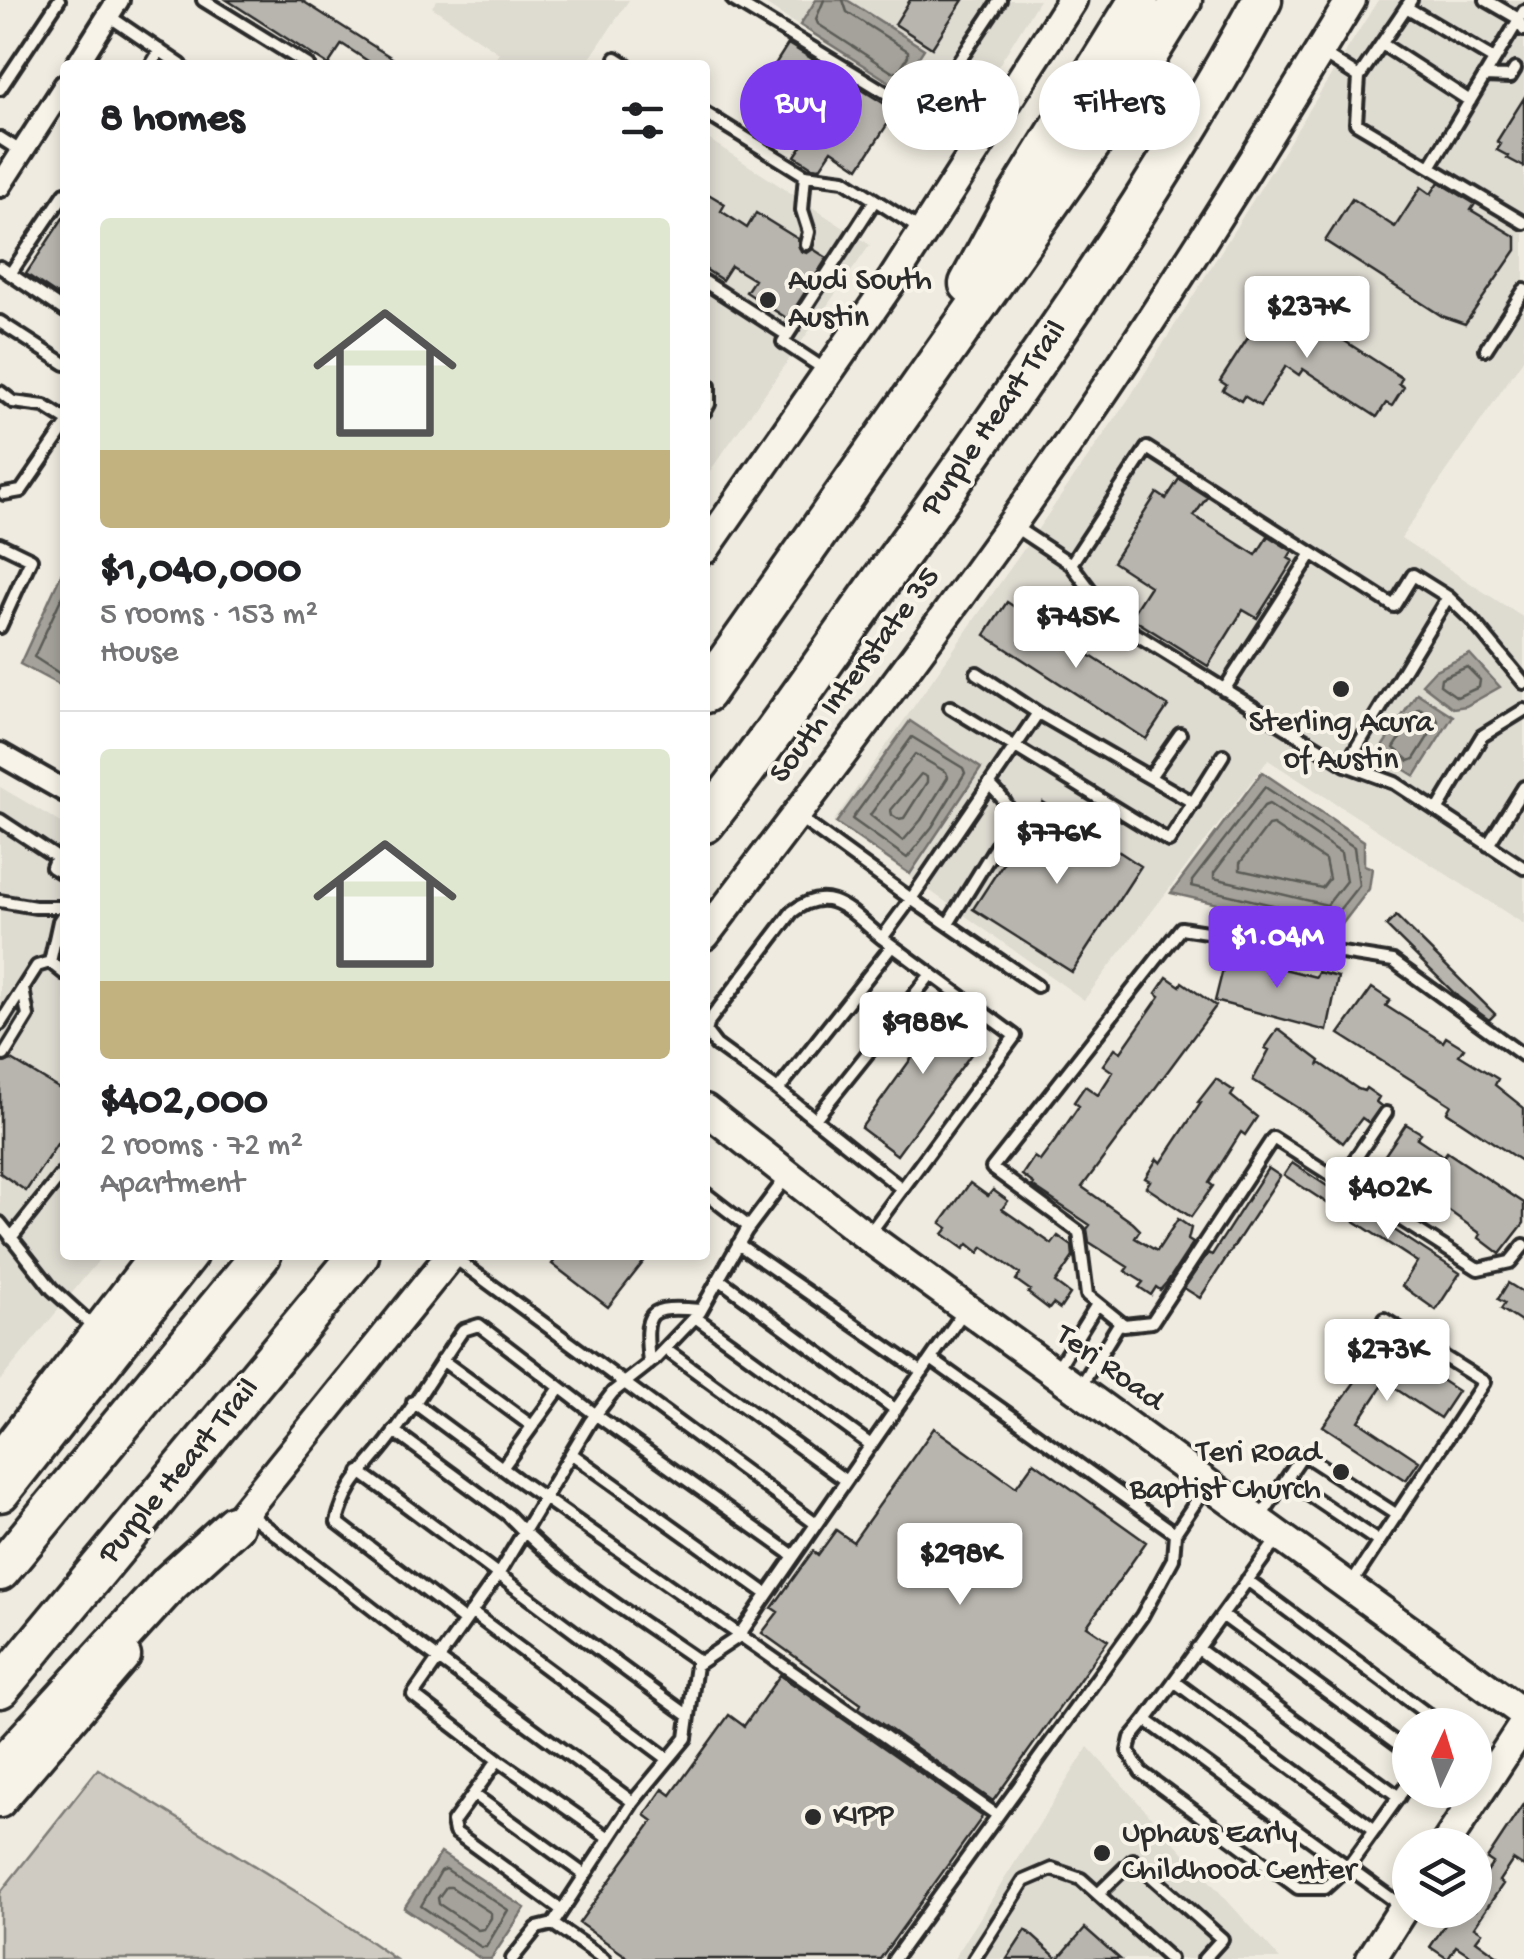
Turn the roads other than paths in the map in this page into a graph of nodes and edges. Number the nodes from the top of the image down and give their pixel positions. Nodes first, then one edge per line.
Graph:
1 (59, 0) edge
2 (203, 0) edge
3 (733, 0) edge
4 (1000, 0) edge
5 (1139, 0) edge
6 (1182, 0) edge
7 (1262, 0) edge
8 (1276, 0) edge
9 (1351, 0) edge
10 (1486, 0) edge
11 (1068, 1) edge
12 (1408, 4) edge
13 (114, 8) edge
14 (1522, 20) edge
15 (1382, 44) junction
16 (160, 50) junction
17 (1320, 52) junction
18 (616, 58) dead end
19 (1231, 58) junction
20 (81, 60) edge
21 (153, 60) edge
22 (174, 60) edge
23 (300, 60) edge
24 (619, 60) edge
25 (960, 60) edge
26 (1494, 60) junction
27 (1516, 70) dead end
28 (1484, 76) junction
29 (1359, 77) junction
30 (0, 89) edge
31 (882, 91) edge
32 (60, 92) edge
33 (1470, 100) junction
34 (710, 116) edge
35 (0, 138) edge
36 (22, 152) junction
37 (1430, 167) junction
38 (806, 175) junction
39 (0, 186) edge
40 (60, 200) edge
41 (875, 200) junction
42 (1524, 223) edge
43 (924, 232) junction
44 (806, 244) dead end
45 (5, 271) edge
46 (710, 285) edge
47 (1524, 290) edge
48 (60, 309) edge
49 (0, 322) edge
50 (787, 336) junction
51 (1486, 349) dead end
52 (60, 361) edge
53 (829, 373) junction
54 (0, 392) edge
55 (60, 416) edge
56 (60, 434) edge
57 (880, 448) junction
58 (1, 496) edge
59 (1011, 524) junction
60 (710, 531) edge
61 (0, 544) edge
62 (1310, 555) junction
63 (1072, 564) junction
64 (1448, 597) junction
65 (0, 627) edge
66 (977, 673) dead end
67 (1524, 684) edge
68 (710, 686) edge
69 (1224, 690) junction
70 (950, 707) dead end
71 (1524, 710) edge
72 (1038, 713) junction
73 (1180, 734) dead end
74 (1014, 748) junction
75 (0, 754) edge
76 (1223, 755) dead end
77 (1346, 764) junction
78 (1150, 777) junction
79 (989, 784) junction
80 (60, 787) edge
81 (1524, 787) edge
82 (1194, 803) junction
83 (1437, 812) junction
84 (796, 815) junction
85 (710, 817) edge
86 (0, 820) edge
87 (1488, 844) junction
88 (1524, 868) edge
89 (60, 872) edge
90 (911, 899) junction
91 (0, 901) edge
92 (60, 909) edge
93 (60, 919) edge
94 (948, 924) junction
95 (710, 929) edge
96 (882, 938) junction
97 (892, 946) junction
98 (50, 962) junction
99 (60, 970) edge
100 (931, 974) junction
101 (1038, 986) dead end
102 (23, 989) junction
103 (710, 1020) edge
104 (0, 1024) edge
105 (710, 1037) edge
106 (4, 1055) dead end
107 (1524, 1056) edge
108 (778, 1090) junction
109 (710, 1113) edge
110 (1386, 1113) dead end
111 (815, 1119) junction
112 (789, 1174) junction
113 (60, 1176) edge
114 (1341, 1180) junction
115 (901, 1188) junction
116 (710, 1197) edge
117 (0, 1224) edge
118 (749, 1228) junction
119 (868, 1236) junction
120 (12, 1238) junction
121 (738, 1244) junction
122 (1524, 1245) edge
123 (150, 1260) edge
124 (183, 1260) edge
125 (257, 1260) edge
126 (355, 1260) edge
127 (447, 1260) edge
128 (458, 1260) edge
129 (719, 1278) junction
130 (1096, 1306) junction
131 (966, 1308) junction
132 (698, 1314) junction
133 (1384, 1320) dead end
134 (1120, 1322) junction
135 (97, 1329) junction
136 (665, 1348) junction
137 (442, 1360) junction
138 (931, 1360) junction
139 (649, 1364) junction
140 (922, 1372) junction
141 (1055, 1372) junction
142 (626, 1382) junction
143 (560, 1388) junction
144 (1079, 1390) junction
145 (413, 1402) junction
146 (896, 1410) junction
147 (596, 1416) junction
148 (532, 1426) junction
149 (394, 1431) junction
150 (871, 1445) junction
151 (572, 1454) junction
152 (0, 1456) edge
153 (502, 1468) junction
154 (360, 1472) junction
155 (1286, 1479) junction
156 (846, 1481) junction
157 (1208, 1484) junction
158 (0, 1492) edge
159 (545, 1498) junction
160 (1397, 1515) junction
161 (240, 1518) junction
162 (816, 1524) junction
163 (1269, 1528) junction
164 (524, 1532) junction
165 (1176, 1533) junction
166 (1379, 1542) junction
167 (794, 1556) junction
168 (0, 1572) edge
169 (499, 1573) junction
170 (1247, 1580) junction
171 (1349, 1587) junction
172 (768, 1594) junction
173 (1222, 1615) junction
174 (468, 1616) junction
175 (740, 1633) junction
176 (1198, 1648) junction
177 (436, 1658) junction
178 (700, 1662) junction
179 (1174, 1681) junction
180 (0, 1688) edge
181 (1419, 1708) edge
182 (1524, 1714) edge
183 (690, 1716) junction
184 (1146, 1720) junction
185 (1524, 1724) edge
186 (1392, 1740) edge
187 (668, 1759) junction
188 (498, 1760) junction
189 (0, 1769) edge
190 (1392, 1793) edge
191 (473, 1794) junction
192 (632, 1802) junction
193 (0, 1803) edge
194 (1392, 1806) edge
195 (997, 1815) junction
196 (1455, 1828) edge
197 (1375, 1830) junction
198 (609, 1838) junction
199 (1348, 1867) junction
200 (585, 1876) junction
201 (1098, 1894) junction
202 (1392, 1894) edge
203 (562, 1910) junction
204 (553, 1924) junction
205 (1392, 1927) edge
206 (512, 1959) edge
207 (604, 1959) edge
208 (894, 1959) edge
209 (974, 1959) edge
210 (1170, 1959) edge
211 (1204, 1959) edge
212 (1372, 1959) edge

1 - 30 lane
2 - 23 lane
3 - 31 lane
4 - 25 lane
5 - 57 highway
6 - 57 highway
7 - 19 highway, Purple Heart Trail
8 - 19 highway
9 - 17 main road, South Interstate 35
10 - 14 lane
11 - 43 main road
12 - 15 lane
12 - 26 lane
13 - 16 lane
13 - 20 street
14 - 26 lane
15 - 29 lane
15 - 33 lane
16 - 21 lane
16 - 22 lane
17 - 29 lane
17 - 59 main road, South Interstate 35
18 - 24 lane
19 - 85 highway, Purple Heart Trail
26 - 28 lane
27 - 28 lane
28 - 33 lane
29 - 37 lane
32 - 36 street
33 - 37 lane
34 - 38 lane
35 - 36 lane
36 - 39 street
37 - 42 lane
38 - 41 lane
38 - 44 lane
40 - 45 lane
41 - 43 lane
41 - 50 lane
43 - 53 main road
45 - 48 lane
46 - 50 lane
47 - 51 lane
49 - 52 lane
50 - 53 lane
53 - 60 main road
54 - 55 lane
56 - 58 lane
57 - 68 highway
59 - 63 lane
59 - 84 main road, South Interstate 35
61 - 65 lane
62 - 63 lane
62 - 64 lane
62 - 69 lane
63 - 69 lane
64 - 67 lane
64 - 77 lane
66 - 72 lane
69 - 77 lane
70 - 74 lane
71 - 83 lane
72 - 74 lane
72 - 78 lane
73 - 78 lane
74 - 79 lane
74 - 82 lane
75 - 80 street
76 - 82 lane
77 - 83 lane
78 - 82 lane
79 - 90 lane
79 - 94 lane
81 - 87 lane
83 - 87 lane
84 - 90 lane
84 - 95 main road, South Interstate 35
86 - 89 lane
87 - 88 lane
90 - 94 lane
90 - 96 lane
91 - 92 lane
93 - 98 lane
94 - 101 lane
96 - 97 lane
96 - 103 lane
97 - 100 lane
97 - 108 lane
98 - 99 lane
98 - 102 lane
100 - 111 lane
100 - 115 lane
102 - 104 lane
102 - 106 lane
105 - 108 lane
107 - 130 lane
108 - 111 lane
109 - 112 main road, Teri Road
110 - 114 lane
111 - 115 lane
112 - 118 lane
112 - 119 main road, Teri Road
113 - 120 lane
114 - 122 lane
114 - 134 lane
115 - 119 lane
116 - 118 lane
117 - 120 lane
118 - 121 lane
119 - 131 main road, Teri Road
120 - 135 lane
121 - 129 lane
121 - 140 lane
123 - 135 main road
124 - 158 highway
125 - 168 highway
126 - 180 highway, Purple Heart Trail
127 - 161 main road
128 - 142 lane
129 - 132 lane
129 - 146 lane
130 - 134 lane
130 - 141 lane
131 - 138 lane
131 - 141 main road, Teri Road
132 - 136 lane
132 - 139 lane
132 - 150 lane
133 - 160 lane
134 - 144 lane
135 - 152 main road
136 - 139 lane
136 - 156 lane
137 - 143 lane
137 - 145 lane
137 - 148 lane
138 - 140 lane
138 - 165 lane
139 - 142 lane
140 - 146 lane
141 - 144 main road, Teri Road
142 - 147 lane
142 - 162 lane
143 - 147 lane
143 - 148 lane
144 - 157 main road, Teri Road
145 - 149 lane
145 - 153 lane
146 - 150 lane
147 - 151 lane
147 - 167 lane
148 - 153 lane
149 - 154 lane
149 - 164 lane
150 - 156 lane
151 - 159 lane
151 - 172 lane
153 - 159 lane
154 - 169 lane
154 - 174 lane
155 - 160 lane
155 - 163 lane
155 - 166 lane
156 - 162 lane
157 - 163 main road, Teri Road
157 - 165 lane
159 - 164 lane
159 - 175 lane
160 - 166 lane
161 - 177 lane
161 - 189 highway
161 - 193 main road
162 - 167 lane
163 - 170 lane
163 - 171 main road, Teri Road
164 - 169 lane
164 - 178 lane
165 - 195 lane
166 - 171 lane
167 - 172 lane
169 - 174 lane
169 - 183 lane
170 - 173 lane
170 - 181 lane
171 - 182 main road, Teri Road
172 - 175 lane
173 - 176 lane
173 - 186 lane
174 - 177 lane
174 - 187 lane
175 - 178 lane
175 - 195 lane
176 - 179 lane
176 - 190 lane
177 - 188 lane
177 - 192 lane
178 - 183 lane
179 - 184 lane
179 - 197 lane
183 - 187 lane
184 - 199 lane
184 - 199 lane
185 - 196 main road
187 - 192 lane
188 - 191 lane
188 - 198 lane
191 - 200 lane
191 - 203 lane
192 - 198 lane
194 - 197 lane
195 - 208 lane
197 - 199 lane
198 - 200 lane
199 - 202 lane
200 - 203 lane
201 - 209 lane
201 - 210 lane
201 - 211 lane
203 - 204 lane
204 - 206 lane
204 - 207 lane
205 - 212 main road

